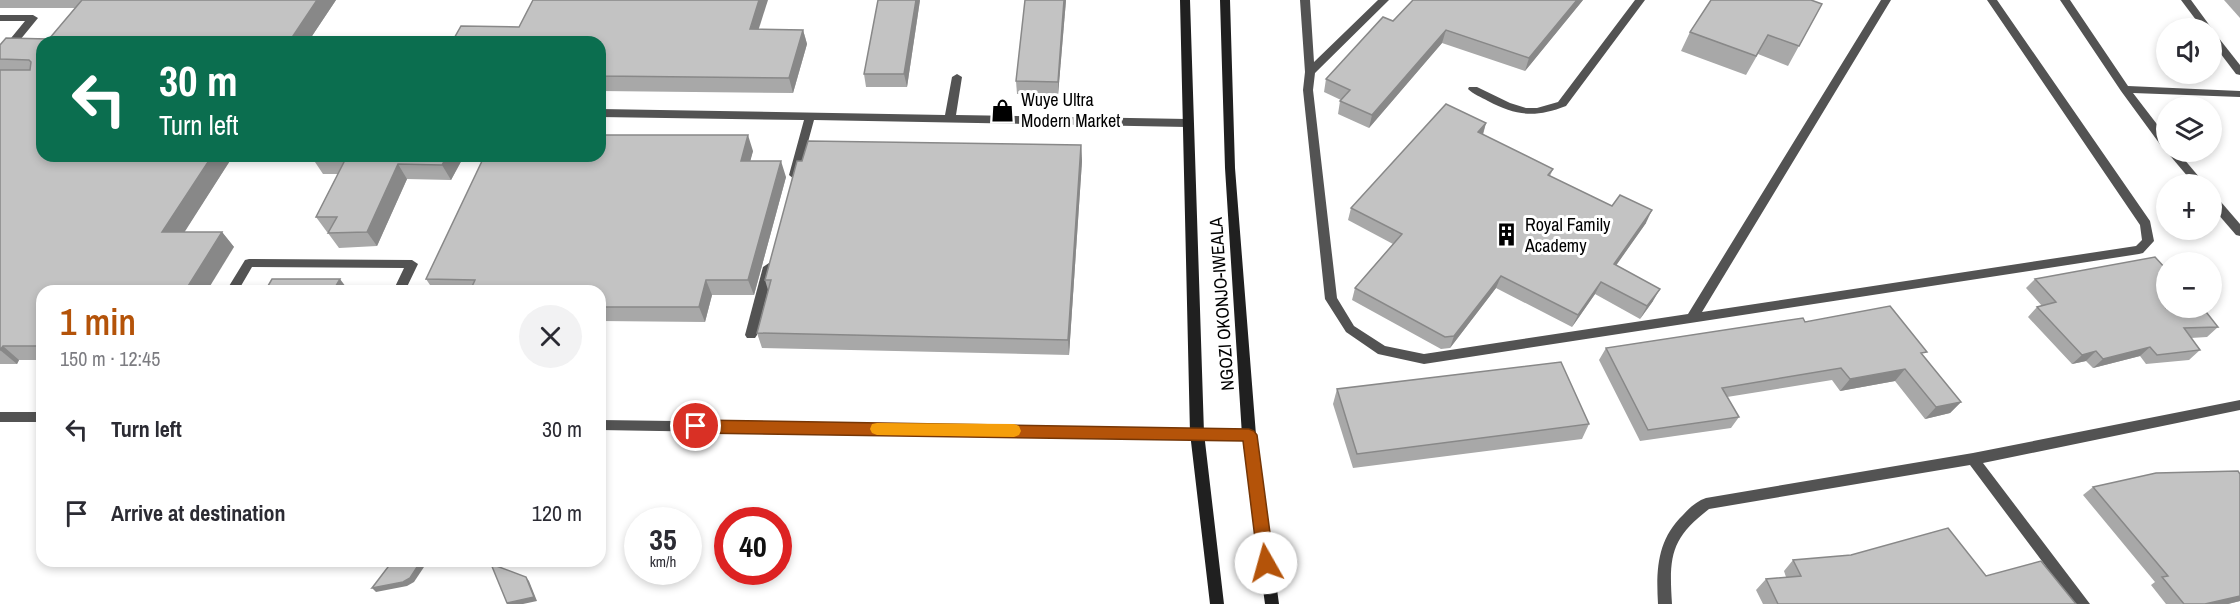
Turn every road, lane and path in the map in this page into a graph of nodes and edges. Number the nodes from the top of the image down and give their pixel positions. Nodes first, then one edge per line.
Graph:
1 (1185, 0) edge
2 (1225, 0) edge
3 (1305, 0) edge
4 (1384, 0) edge
5 (1640, 0) edge
6 (1886, 0) edge
7 (1992, 0) edge
8 (2065, 0) edge
9 (2186, 0) edge
10 (0, 18) edge
11 (2200, 18) edge
12 (2222, 48) edge
13 (6, 50) edge
14 (1310, 72) junction
15 (2240, 72) edge
16 (957, 77) dead end
17 (1473, 89) dead end
18 (2125, 89) junction
19 (2240, 94) edge
20 (606, 113) edge
21 (810, 117) junction
22 (950, 119) junction
23 (1187, 123) junction
24 (2156, 131) edge
25 (2181, 162) edge
26 (2191, 174) edge
27 (791, 186) edge
28 (2222, 211) edge
29 (2240, 232) edge
30 (772, 255) edge
31 (236, 285) edge
32 (402, 285) edge
33 (1693, 316) junction
34 (751, 335) dead end
35 (2240, 405) edge
36 (0, 417) edge
37 (36, 417) edge
38 (606, 425) edge
39 (1197, 433) junction
40 (1249, 435) junction
41 (1973, 459) junction
42 (1217, 604) edge
43 (1272, 604) edge
44 (1665, 604) edge
45 (2082, 604) edge

1 - 23 street, NGOZI OKONJO-IWEALA
2 - 40 street, NGOZI OKONJO-IWEALA
3 - 14 street
4 - 14 street
5 - 17 street
6 - 33 street
7 - 33 street
8 - 18 street
9 - 11 street
10 - 13 street
12 - 15 street
14 - 33 street
16 - 22 street
18 - 19 street
18 - 24 street
20 - 21 street
21 - 22 street
21 - 27 street
22 - 23 street
23 - 39 street, NGOZI OKONJO-IWEALA
25 - 26 street
28 - 29 street
30 - 34 street
31 - 32 street
35 - 41 street
36 - 37 street
38 - 39 street
39 - 40 street
39 - 42 street, NGOZI OKONJO-IWEALA
40 - 43 street, NGOZI OKONJO-IWEALA
41 - 44 street
41 - 45 street

